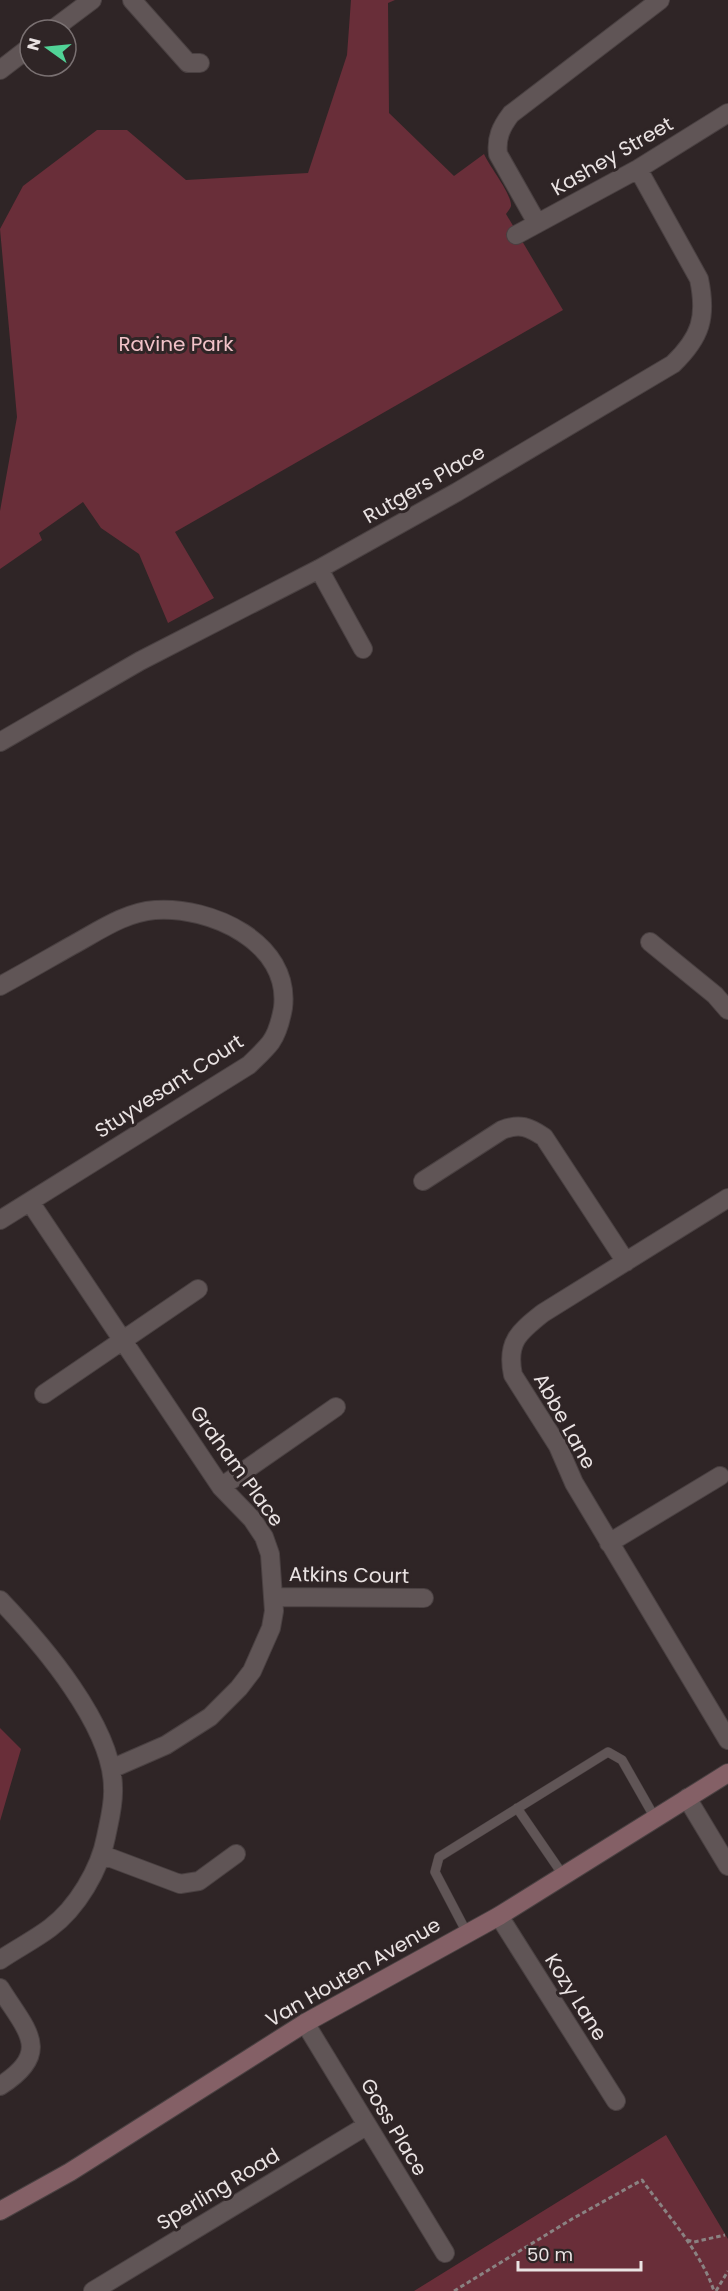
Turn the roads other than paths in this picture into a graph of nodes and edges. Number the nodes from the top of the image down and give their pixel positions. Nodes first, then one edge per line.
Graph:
1 (92, 0) edge
2 (132, 0) edge
3 (660, 0) edge
4 (68, 18) edge
5 (18, 56) edge
6 (200, 63) dead end
7 (0, 70) edge
8 (728, 113) edge
9 (638, 169) junction
10 (537, 224) junction
11 (516, 235) dead end
12 (319, 569) junction
13 (363, 649) dead end
14 (0, 742) edge
15 (650, 942) dead end
16 (0, 986) edge
17 (722, 991) edge
18 (728, 1010) edge
19 (423, 1181) dead end
20 (728, 1198) edge
21 (30, 1202) junction
22 (0, 1220) edge
23 (626, 1262) junction
24 (198, 1289) dead end
25 (122, 1340) junction
26 (44, 1394) dead end
27 (336, 1407) dead end
28 (720, 1476) dead end
29 (221, 1487) junction
30 (609, 1543) junction
31 (273, 1597) junction
32 (424, 1598) dead end
33 (0, 1600) edge
34 (728, 1740) edge
35 (111, 1769) junction
36 (728, 1773) edge
37 (687, 1798) junction
38 (517, 1808) junction
39 (655, 1818) junction
40 (236, 1854) dead end
41 (103, 1856) junction
42 (728, 1866) edge
43 (563, 1875) junction
44 (499, 1916) junction
45 (466, 1933) junction
46 (0, 1960) edge
47 (0, 1988) edge
48 (305, 2024) junction
49 (0, 2086) edge
50 (616, 2102) dead end
51 (366, 2126) junction
52 (0, 2211) edge
53 (445, 2253) dead end
54 (93, 2291) edge

1 - 4 street
2 - 6 street
3 - 10 street
5 - 7 street
8 - 9 street, Kashey Street
9 - 10 street, Kashey Street
9 - 12 street, Rutgers Place
10 - 11 street, Kashey Street
12 - 13 street
12 - 14 street, Rutgers Place
15 - 17 street
16 - 21 street, Stuyvesant Court
17 - 18 street
19 - 23 street
20 - 23 street, Abbe Lane
21 - 22 street, Stuyvesant Court
21 - 25 street, Graham Place
23 - 30 street, Abbe Lane
24 - 25 street
25 - 26 street
25 - 29 street, Graham Place
27 - 29 street
28 - 30 street
29 - 31 street, Graham Place
30 - 34 street, Abbe Lane
31 - 32 street, Atkins Court
31 - 35 street, Graham Place
33 - 35 street
35 - 41 street
36 - 37 main road, Van Houten Avenue
37 - 39 main road, Van Houten Avenue
37 - 42 street
38 - 39 lane
38 - 43 lane
38 - 45 lane
39 - 43 main road, Van Houten Avenue
40 - 41 street
41 - 46 street
43 - 44 main road, Van Houten Avenue
44 - 45 main road, Van Houten Avenue
44 - 50 street, Kozy Lane
45 - 48 main road, Van Houten Avenue
47 - 49 street
48 - 51 street, Goss Place
48 - 52 main road, Van Houten Avenue
51 - 53 street, Goss Place
51 - 54 street, Sperling Road

